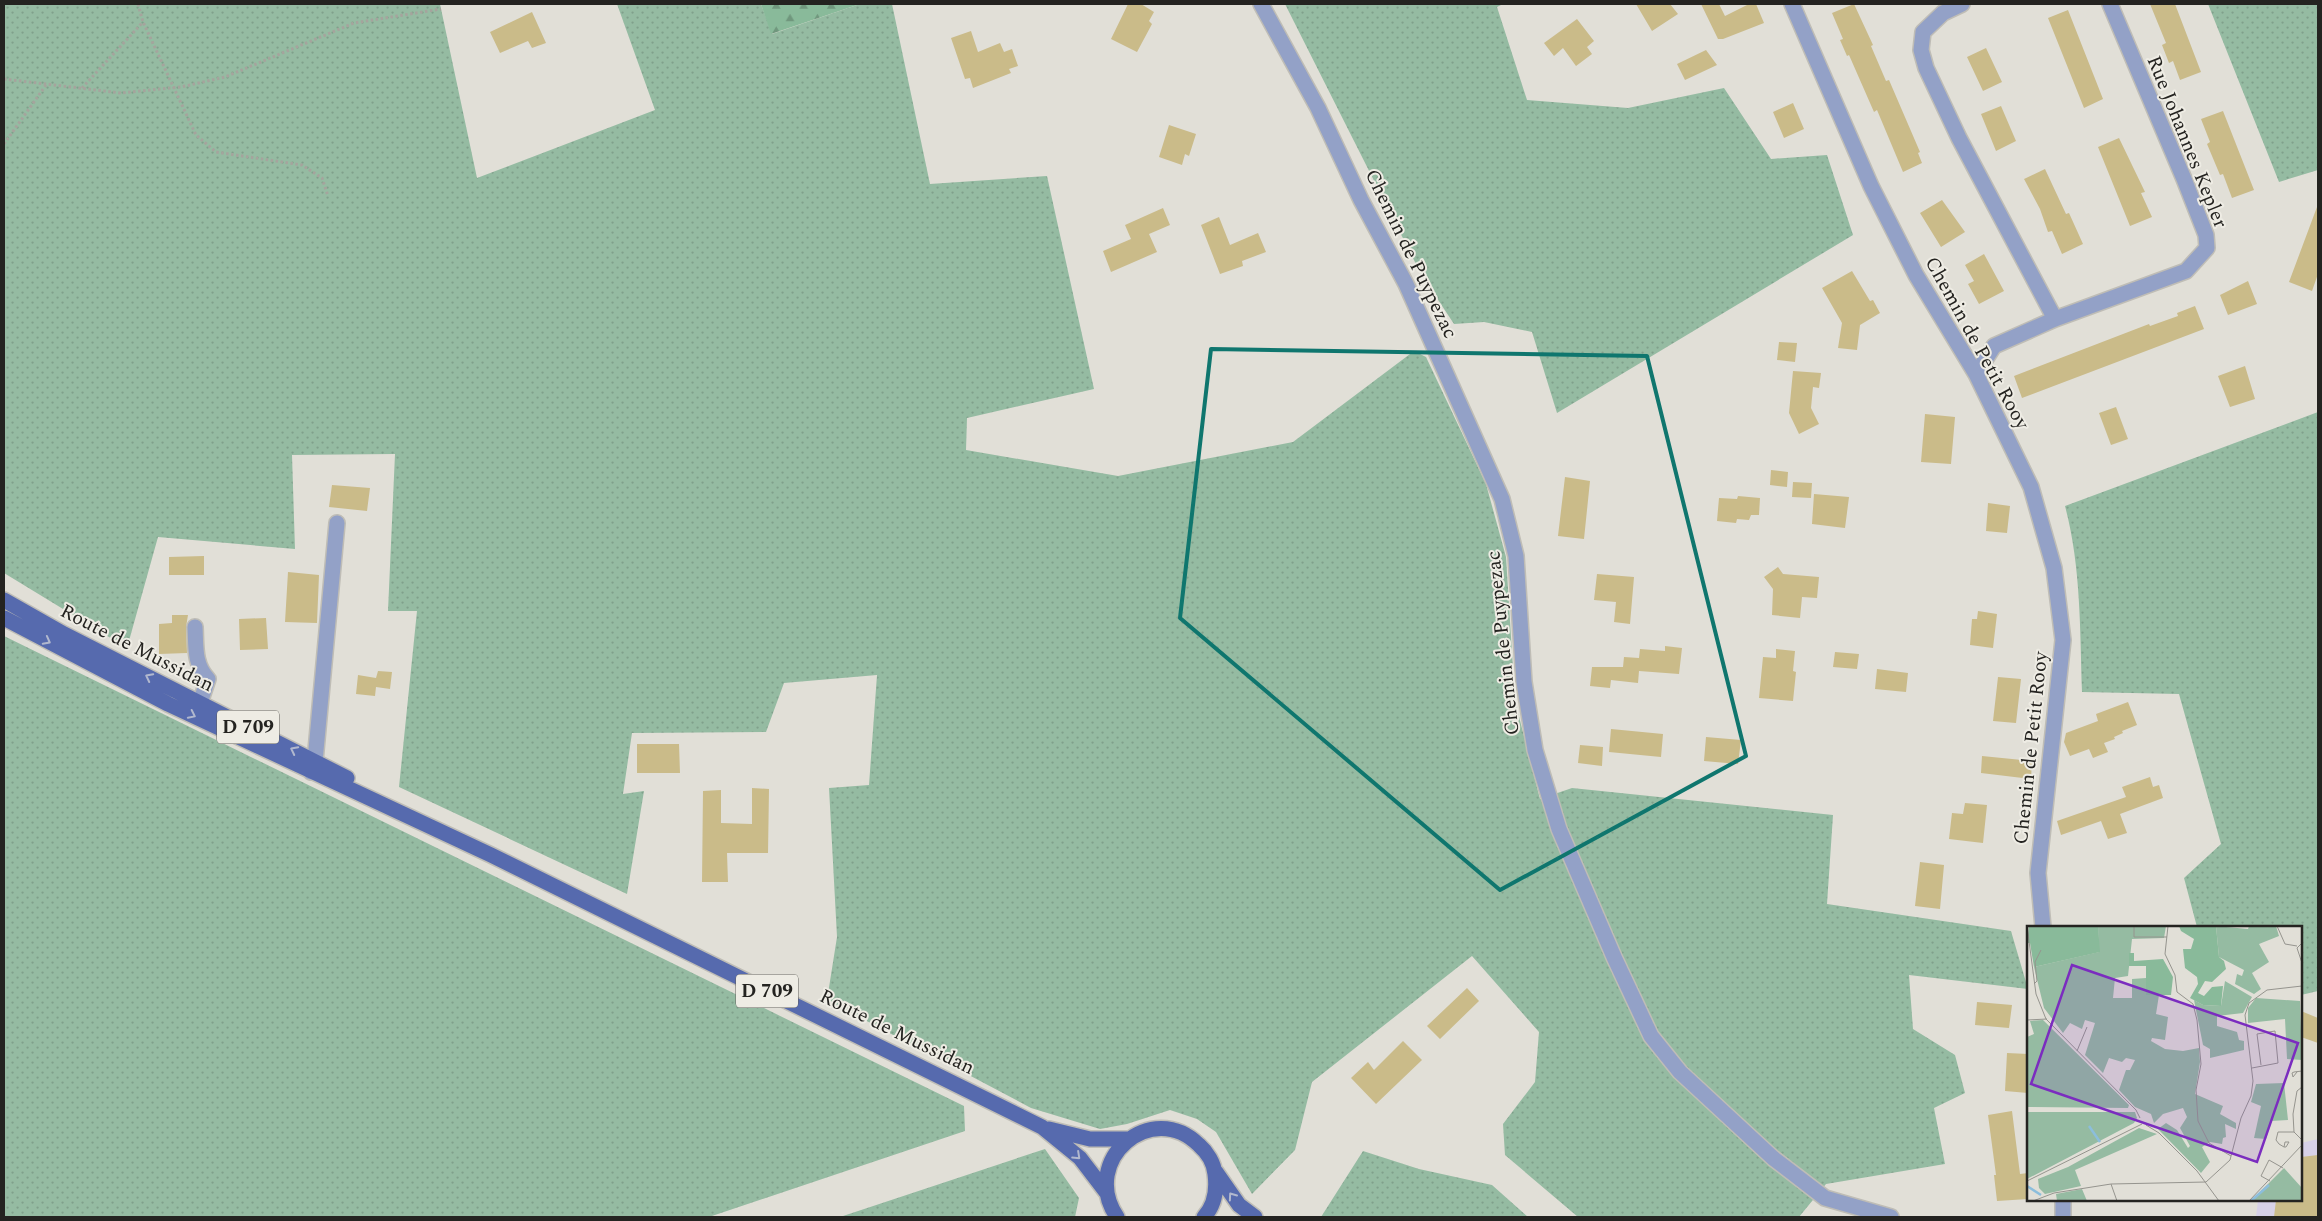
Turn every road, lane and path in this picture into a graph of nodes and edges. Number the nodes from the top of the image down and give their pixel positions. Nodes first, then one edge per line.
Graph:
1 (138, 4) edge
2 (1261, 4) edge
3 (1792, 4) edge
4 (1962, 4) edge
5 (2110, 4) edge
6 (441, 9) dead end
7 (143, 22) junction
8 (4, 80) edge
9 (46, 85) junction
10 (82, 88) junction
11 (173, 88) junction
12 (4, 144) edge
13 (328, 196) dead end
14 (2055, 319) junction
15 (1976, 374) junction
16 (337, 523) dead end
17 (4, 600) edge
18 (4, 618) edge
19 (195, 627) dead end
20 (200, 702) junction
21 (313, 766) junction
22 (2043, 926) edge
23 (1042, 1127) junction
24 (1130, 1139) junction
25 (1214, 1170) junction
26 (1106, 1192) junction
27 (2063, 1201) edge
28 (1111, 1214) edge
29 (1204, 1217) edge
30 (1255, 1217) edge
31 (1891, 1217) edge
32 (2064, 1217) edge

1 - 7 path
2 - 31 street, Chemin de Puypezac
3 - 15 street, Chemin de Petit Rooy
4 - 14 street
5 - 14 street, Rue Johannes Kepler
6 - 11 path
7 - 10 path
7 - 11 path
8 - 9 path
9 - 10 path
9 - 12 path
10 - 11 path
11 - 13 path
14 - 15 street, Rue Johannes Kepler
15 - 22 street, Chemin de Petit Rooy
16 - 21 street
20 -> 17 main road, Route de Mussidan / D 709
18 -> 21 main road, Route de Mussidan / D 709
19 - 20 street
21 -> 20 main road, Route de Mussidan / D 709
21 - 23 main road, Route de Mussidan / D 709
23 - 24 main road, Route de Mussidan / D 709
23 -> 26 main road, Route de Mussidan / D 709
24 - 25 main road
24 - 26 main road
25 - 29 main road
30 -> 25 main road
26 - 28 main road
27 - 32 street

